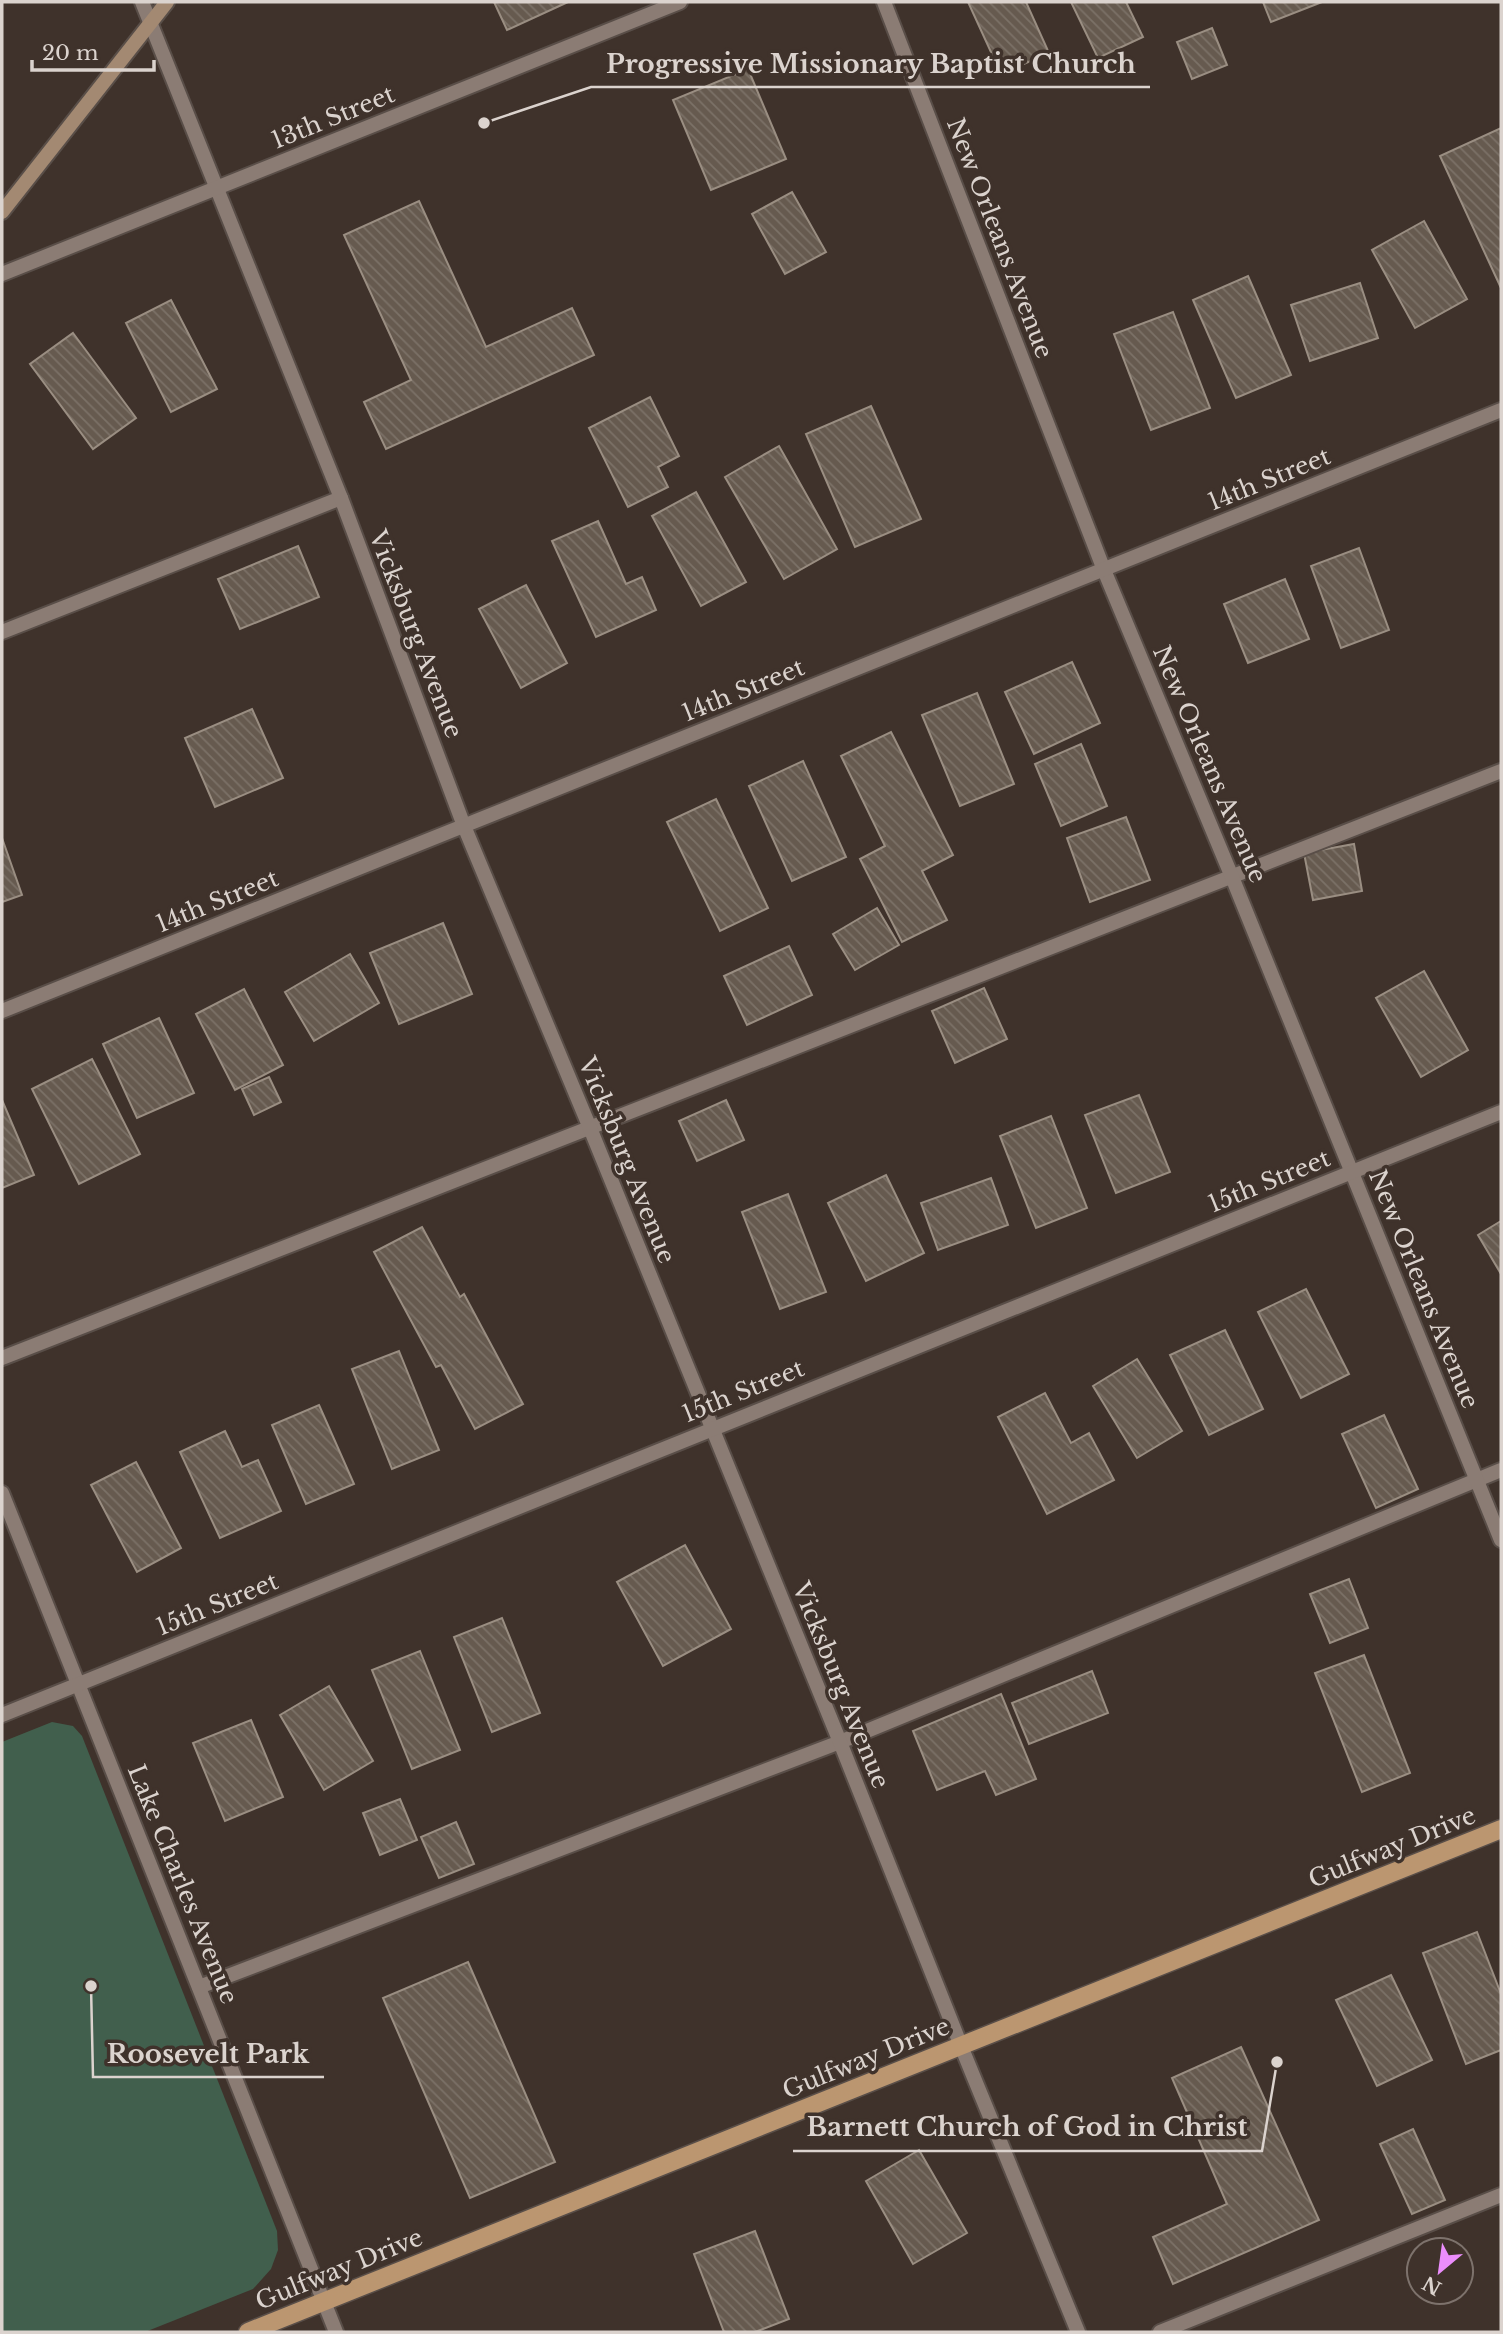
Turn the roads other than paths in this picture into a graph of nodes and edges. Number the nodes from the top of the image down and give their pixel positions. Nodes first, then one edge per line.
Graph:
1 (142, 2) edge
2 (167, 2) edge
3 (680, 2) edge
4 (884, 2) edge
5 (150, 23) junction
6 (217, 187) junction
7 (2, 212) edge
8 (2, 274) edge
9 (1501, 410) edge
10 (341, 498) junction
11 (1104, 570) junction
12 (2, 632) edge
13 (1501, 772) edge
14 (464, 826) junction
15 (1232, 877) junction
16 (2, 1012) edge
17 (1501, 1112) edge
18 (590, 1128) junction
19 (1352, 1172) junction
20 (2, 1358) edge
21 (712, 1428) junction
22 (1501, 1470) edge
23 (1478, 1480) junction
24 (2, 1493) edge
25 (1501, 1541) edge
26 (78, 1684) junction
27 (2, 1715) edge
28 (840, 1742) junction
29 (1501, 1829) edge
30 (199, 1987) junction
31 (961, 2046) junction
32 (1501, 2195) edge
33 (323, 2302) junction
34 (248, 2332) edge
35 (336, 2332) edge
36 (1078, 2332) edge
37 (1160, 2332) edge

1 - 5 street, Vicksburg Avenue
2 - 5 street
3 - 6 street, 13th Street
4 - 11 street, New Orleans Avenue
5 - 6 street, Vicksburg Avenue
5 - 7 street
6 - 8 street, 13th Street
6 - 10 street, Vicksburg Avenue
9 - 11 street, 14th Street
10 - 12 street
10 - 14 street, Vicksburg Avenue
11 - 14 street, 14th Street
11 - 15 street, New Orleans Avenue
13 - 15 street
14 - 16 street, 14th Street
14 - 18 street, Vicksburg Avenue
15 - 18 street
15 - 19 street, New Orleans Avenue
17 - 19 street, 15th Street
18 - 20 street
18 - 21 street, Vicksburg Avenue
19 - 21 street, 15th Street
19 - 23 street, New Orleans Avenue
21 - 26 street, 15th Street
21 - 28 street, Vicksburg Avenue
22 - 23 street
23 - 25 street, New Orleans Avenue
23 - 28 street
24 - 26 street, Lake Charles Avenue
26 - 27 street, 15th Street
26 - 30 street, Lake Charles Avenue
28 - 30 street
28 - 31 street, Vicksburg Avenue
29 - 31 main road, Gulfway Drive
30 - 33 street, Lake Charles Avenue
31 - 33 main road, Gulfway Drive
31 - 36 street, Vicksburg Avenue
32 - 37 street
33 - 34 main road, Gulfway Drive
33 - 35 street, Lake Charles Avenue

